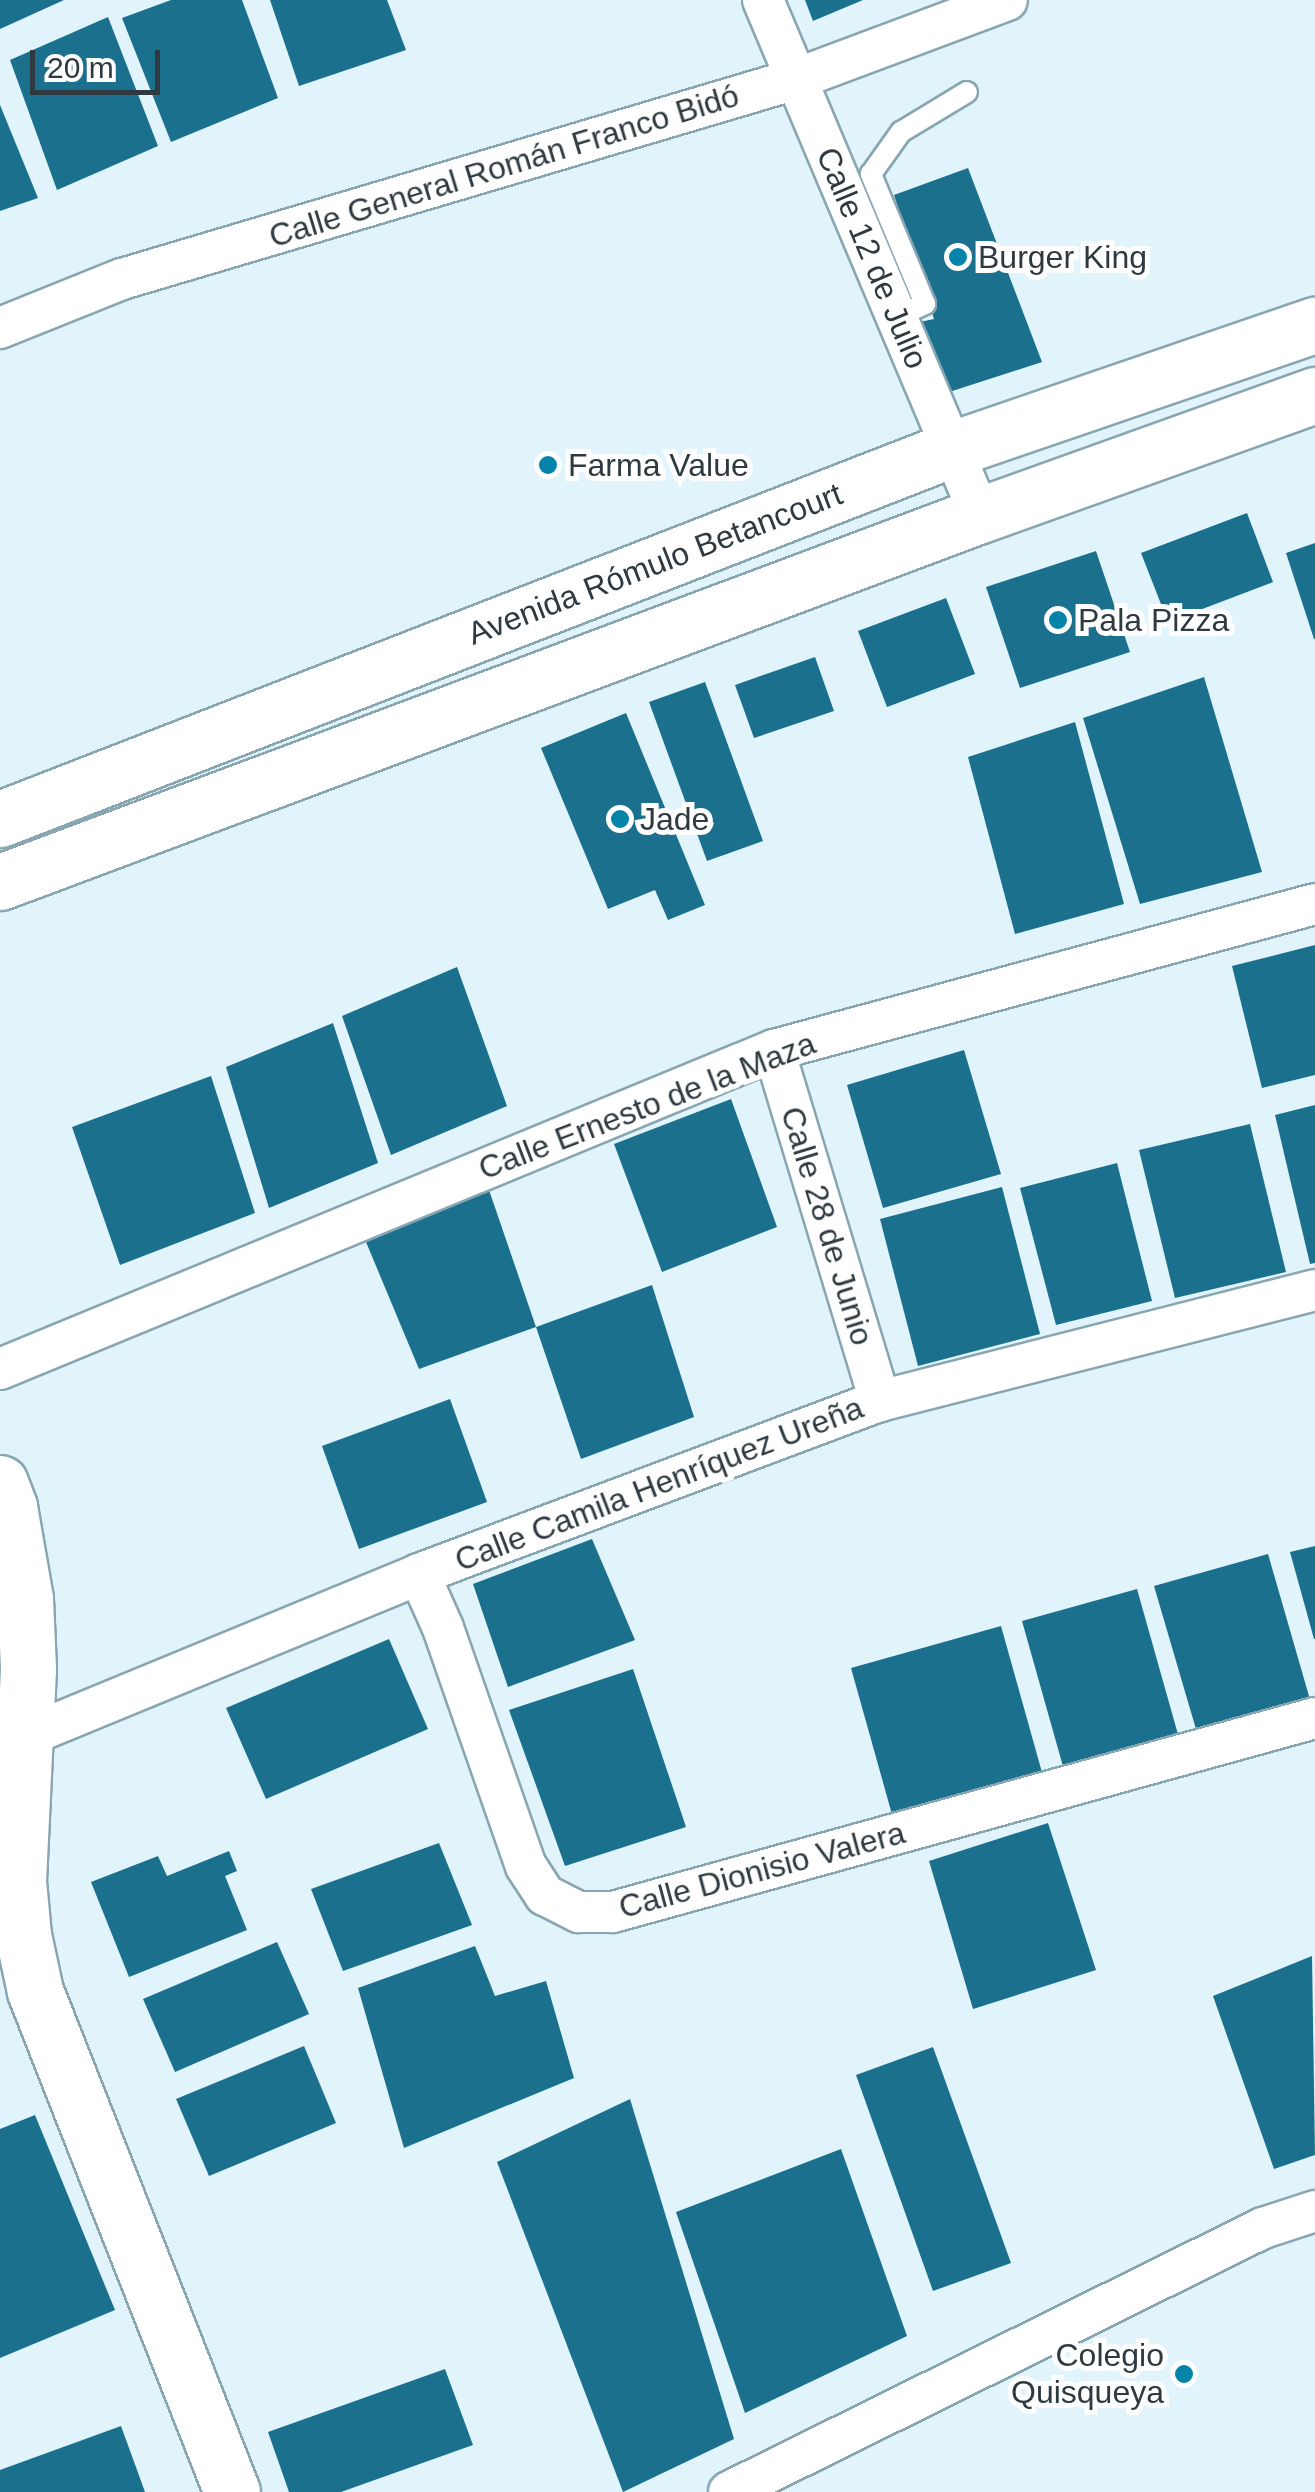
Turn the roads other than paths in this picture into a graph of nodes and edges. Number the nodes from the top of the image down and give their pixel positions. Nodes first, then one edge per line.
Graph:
1 (763, 0) edge
2 (1007, 0) edge
3 (796, 79) junction
4 (967, 92) dead end
5 (897, 318) junction
6 (1315, 324) edge
7 (0, 328) edge
8 (1315, 395) edge
9 (952, 449) junction
10 (980, 516) junction
11 (0, 819) edge
12 (0, 882) edge
13 (1315, 904) edge
14 (774, 1050) junction
15 (1315, 1290) edge
16 (0, 1369) edge
17 (880, 1402) junction
18 (0, 1483) edge
19 (418, 1574) junction
20 (1315, 1718) edge
21 (22, 1738) junction
22 (1315, 2211) edge
23 (232, 2492) edge
24 (729, 2492) edge

1 - 3 street, Calle 12 de Julio
2 - 3 street, Calle General Román Franco Bidó
3 - 5 street, Calle 12 de Julio
3 - 7 street, Calle General Román Franco Bidó
4 - 5 lane
5 - 9 street, Calle 12 de Julio
6 - 9 main road, Avenida Rómulo Betancourt
8 - 10 main road, Avenida Rómulo Betancourt
9 - 10 street, Calle 12 de Julio
9 - 11 main road, Avenida Rómulo Betancourt
10 - 12 main road, Avenida Rómulo Betancourt
13 - 14 street, Calle Ernesto de la Maza
14 - 16 street, Calle Ernesto de la Maza
14 - 17 street, Calle 28 de Junio
15 - 17 street, Calle Camila Henríquez Ureña
17 - 19 street, Calle Camila Henríquez Ureña
18 - 21 main road
19 - 20 street, Calle Dionisio Valera
19 - 21 street, Calle Camila Henríquez Ureña
21 - 23 main road
22 - 24 street

